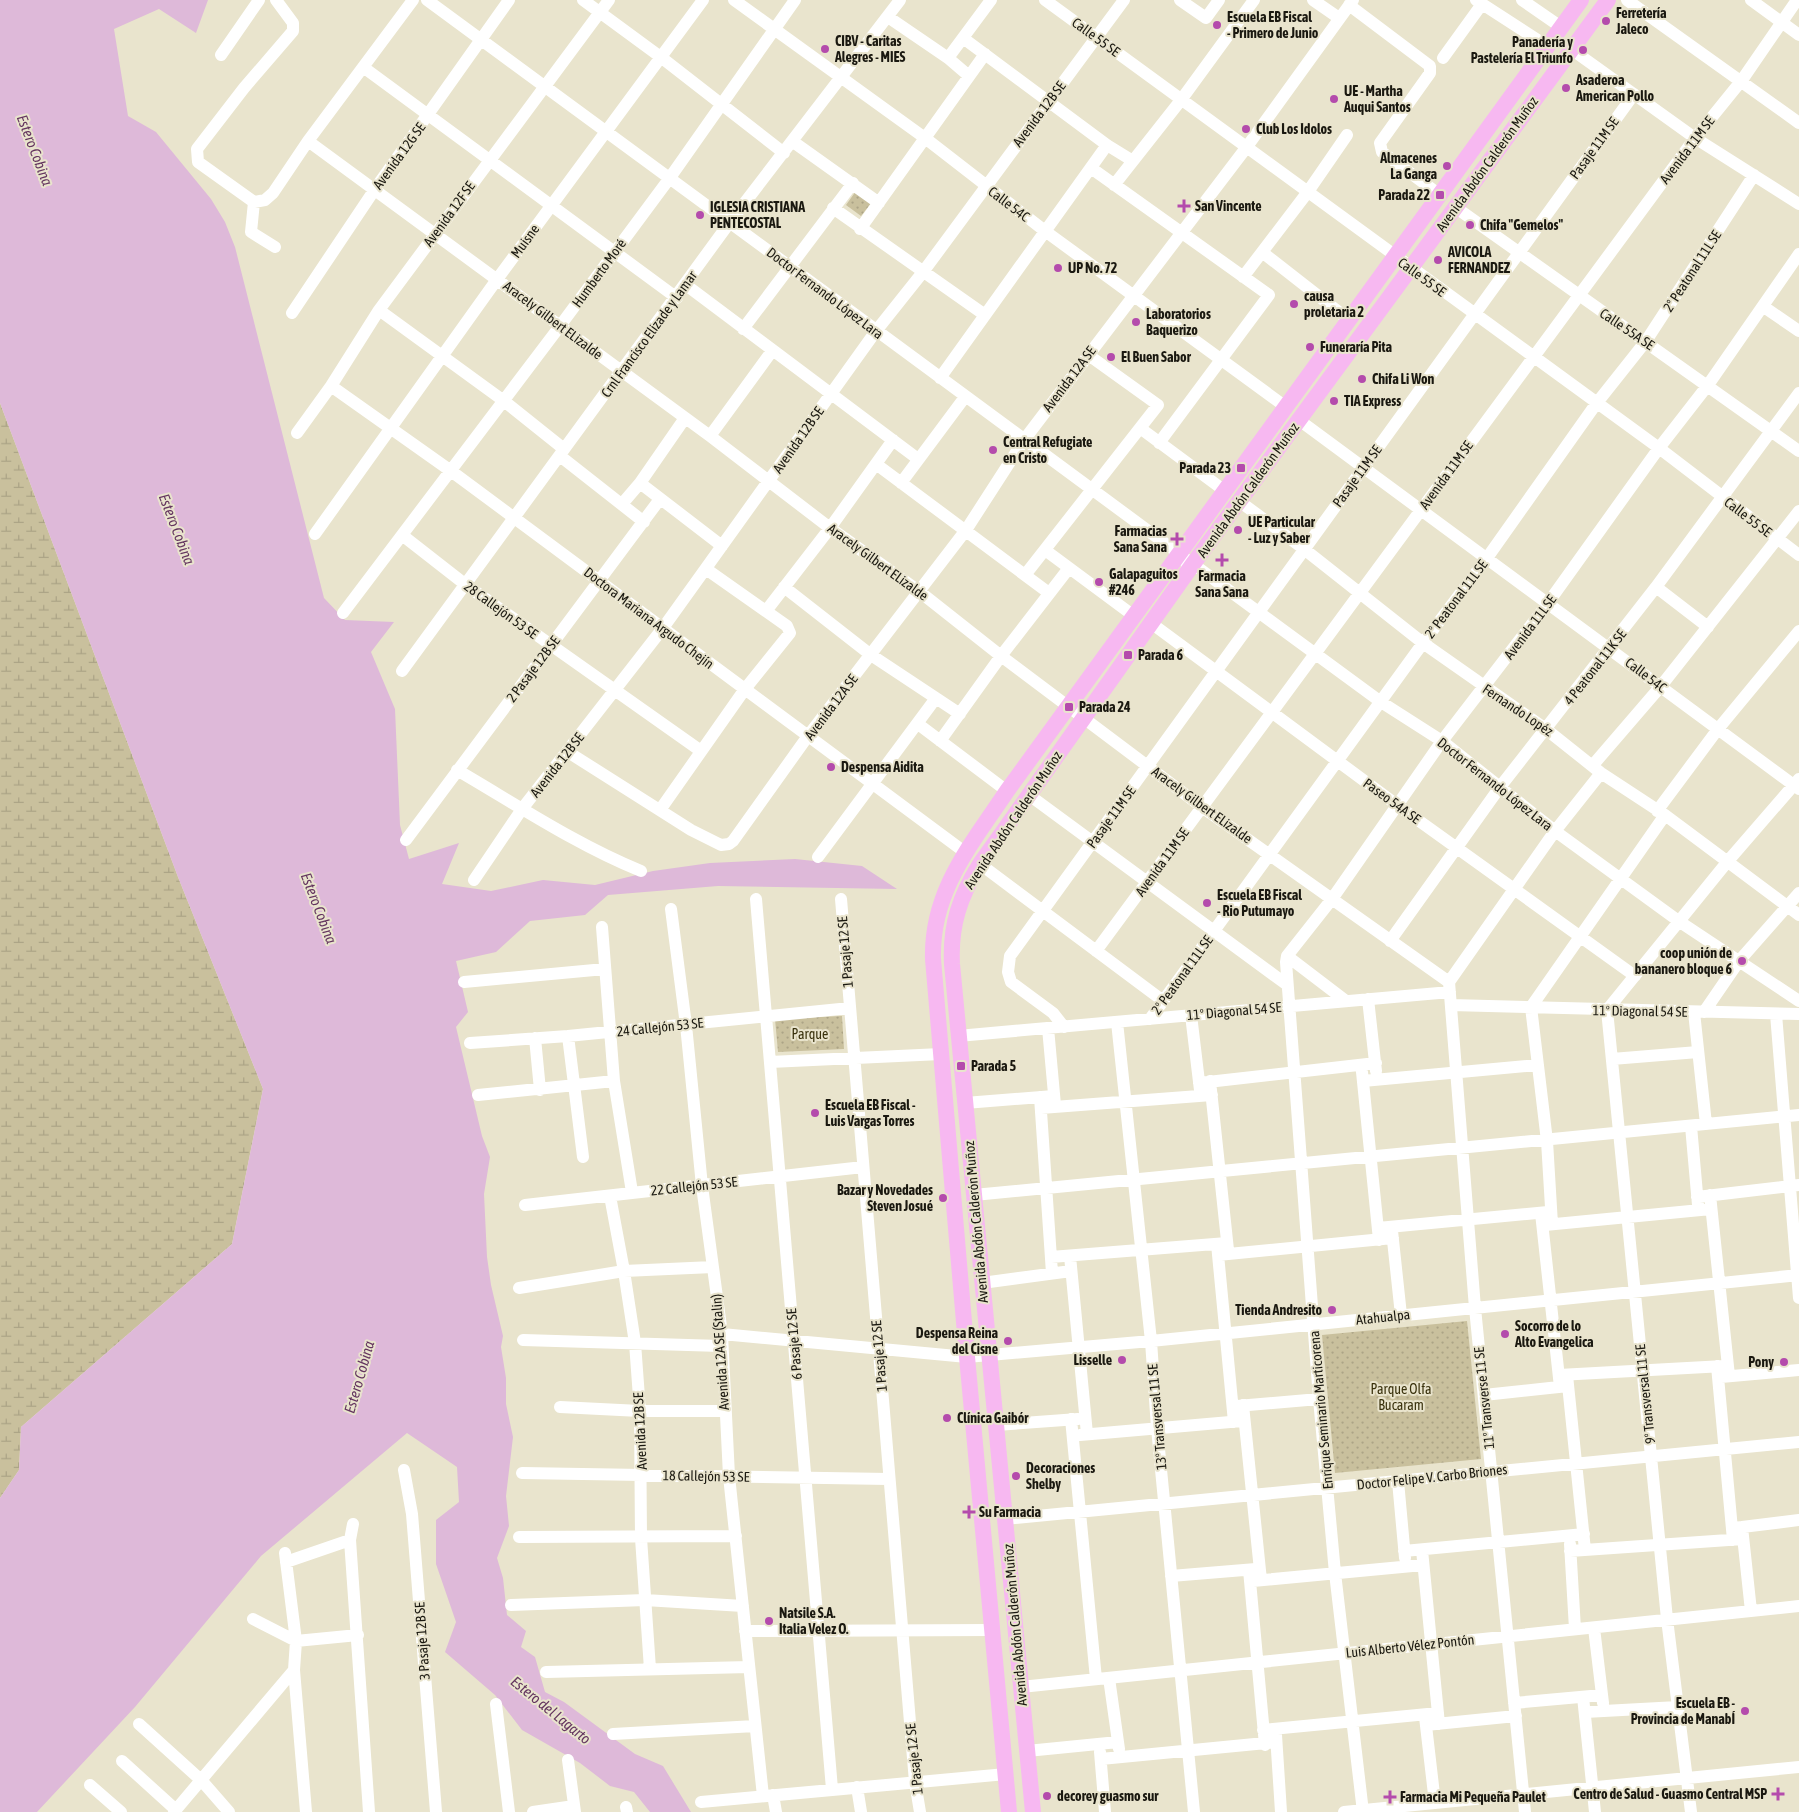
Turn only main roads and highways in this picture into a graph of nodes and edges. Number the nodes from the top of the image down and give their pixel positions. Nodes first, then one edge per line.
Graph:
1 (1581, 0) edge
2 (1608, 0) edge
3 (1009, 1812) edge
4 (1033, 1812) edge

1 - 3 main road, Avenida Abdón Calderón Muñoz
2 - 4 main road, Avenida Abdón Calderón Muñoz

